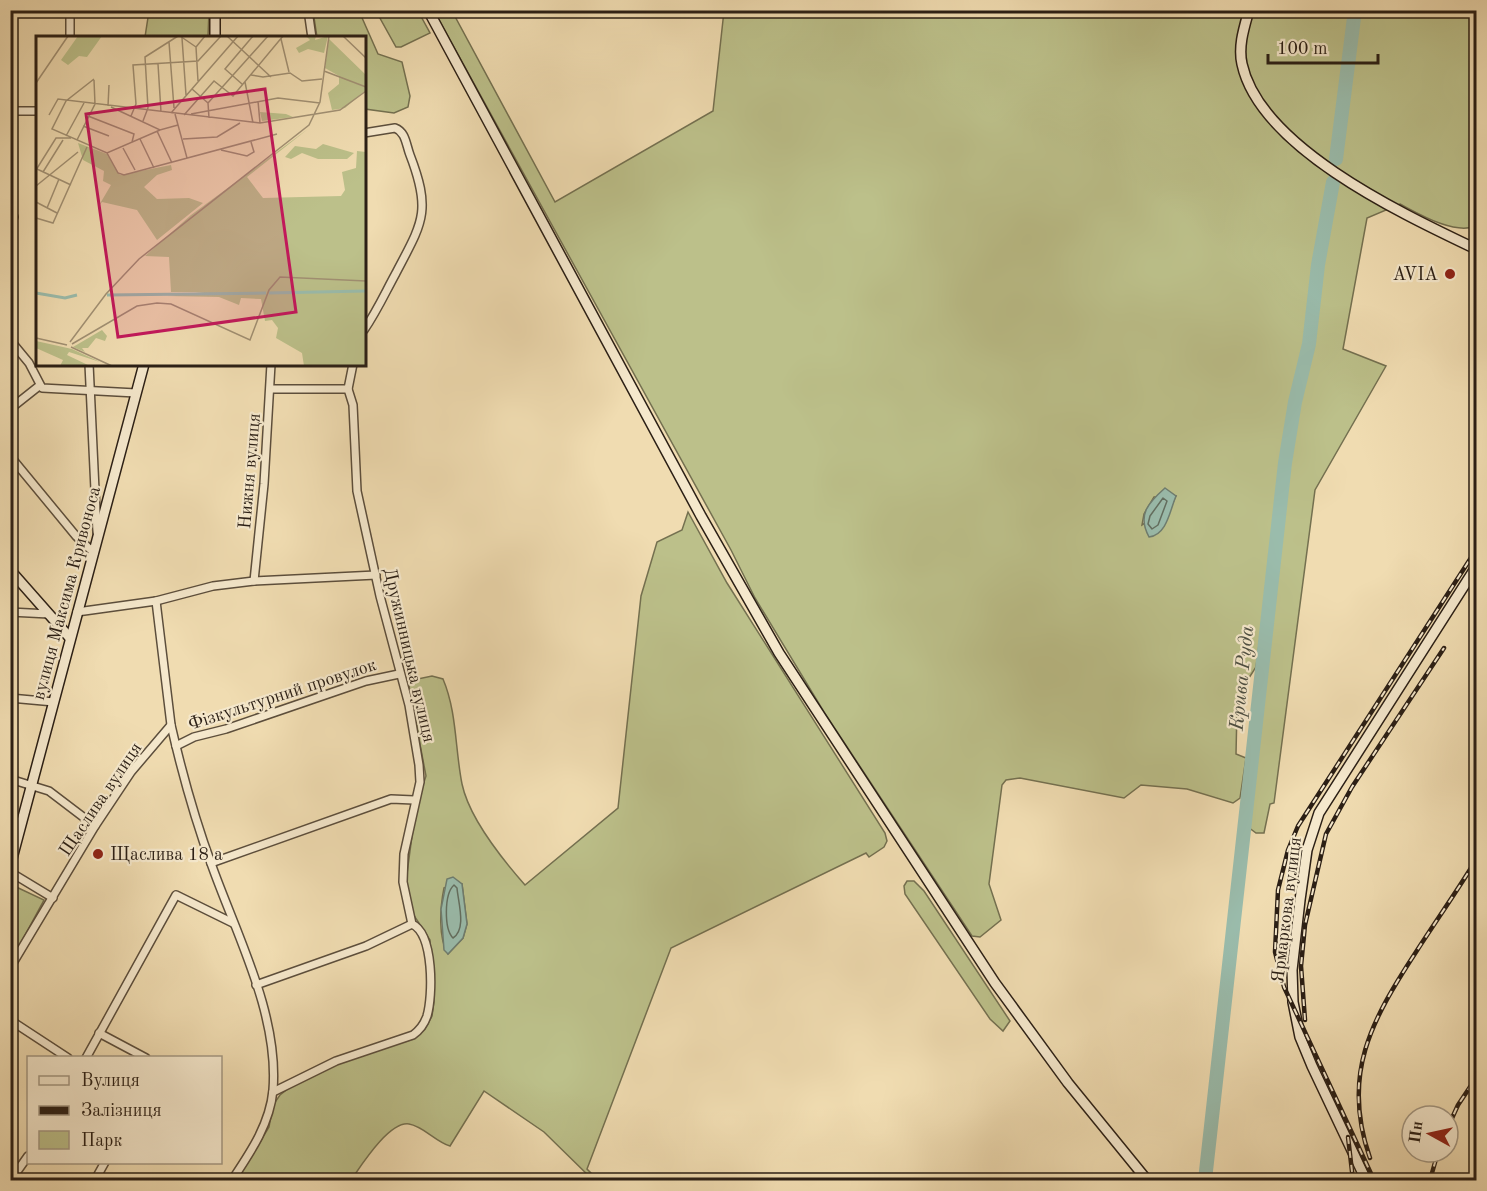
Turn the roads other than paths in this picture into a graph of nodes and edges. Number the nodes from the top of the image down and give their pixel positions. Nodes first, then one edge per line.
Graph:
1 (70, 10) edge
2 (215, 10) edge
3 (308, 10) edge
4 (428, 10) edge
5 (1249, 10) edge
6 (70, 36) edge
7 (215, 36) edge
8 (312, 36) edge
9 (10, 111) edge
10 (36, 111) edge
11 (366, 133) edge
12 (1476, 249) edge
13 (366, 327) edge
14 (10, 340) edge
15 (89, 366) edge
16 (143, 366) edge
17 (271, 366) edge
18 (353, 366) edge
19 (39, 386) junction
20 (271, 389) junction
21 (348, 389) junction
22 (90, 390) junction
23 (136, 393) junction
24 (10, 409) edge
25 (10, 456) edge
26 (98, 538) junction
27 (94, 553) junction
28 (1476, 567) edge
29 (10, 570) edge
30 (376, 575) junction
31 (254, 581) junction
32 (156, 602) junction
33 (10, 612) edge
34 (77, 612) junction
35 (49, 614) junction
36 (70, 638) junction
37 (399, 674) junction
38 (10, 698) edge
39 (54, 702) junction
40 (171, 725) junction
41 (176, 746) junction
42 (10, 779) edge
43 (32, 784) junction
44 (414, 800) junction
45 (95, 826) junction
46 (211, 863) junction
47 (10, 866) edge
48 (10, 872) edge
49 (53, 898) junction
50 (233, 923) junction
51 (412, 924) junction
52 (10, 968) edge
53 (255, 985) junction
54 (10, 1020) edge
55 (99, 1033) junction
56 (65, 1056) edge
57 (87, 1056) edge
58 (142, 1056) edge
59 (273, 1092) junction
60 (27, 1158) edge
61 (104, 1164) edge
62 (12, 1180) edge
63 (95, 1180) edge
64 (232, 1180) edge
65 (1147, 1180) edge
66 (1366, 1180) edge

1 - 6 street
2 - 7 street
3 - 8 street
4 - 65 street
5 - 12 street
9 - 10 street
11 - 13 street
14 - 19 street
15 - 22 street
16 - 23 street, вулиця Максима Кривоноса
17 - 20 street, Нижня вулиця
18 - 21 street, Дружинницька вулиця
19 - 22 street
19 - 24 street
20 - 21 street
20 - 31 street, Нижня вулиця
21 - 30 street, Дружинницька вулиця
22 - 23 street
22 - 26 street
23 - 26 street, вулиця Максима Кривоноса
25 - 27 street
26 - 27 street, вулиця Максима Кривоноса
27 - 34 street, вулиця Максима Кривоноса
28 - 66 street, Ярмаркова вулиця
29 - 35 street
30 - 31 street
30 - 37 street, Дружинницька вулиця
31 - 32 street
32 - 34 street
32 - 40 street
33 - 35 street
34 - 36 street, вулиця Максима Кривоноса
35 - 36 street
36 - 39 street, вулиця Максима Кривоноса
37 - 41 street, Фізкультурний провулок
37 - 44 street, Дружинницька вулиця
38 - 39 street
39 - 43 street, вулиця Максима Кривоноса
40 - 41 street
40 - 45 street, Щаслива вулиця
41 - 46 street
42 - 43 street
43 - 45 street
43 - 47 street, вулиця Максима Кривоноса
44 - 46 street
44 - 51 street, Дружинницька вулиця
45 - 49 street, Щаслива вулиця
46 - 50 street
48 - 49 street
49 - 52 street, Щаслива вулиця
50 - 53 street
50 - 55 street
51 - 53 street
51 - 59 street, Дружинницька вулиця
53 - 59 street
54 - 56 street
55 - 57 street
55 - 58 street
59 - 64 street
60 - 62 street
61 - 63 street

